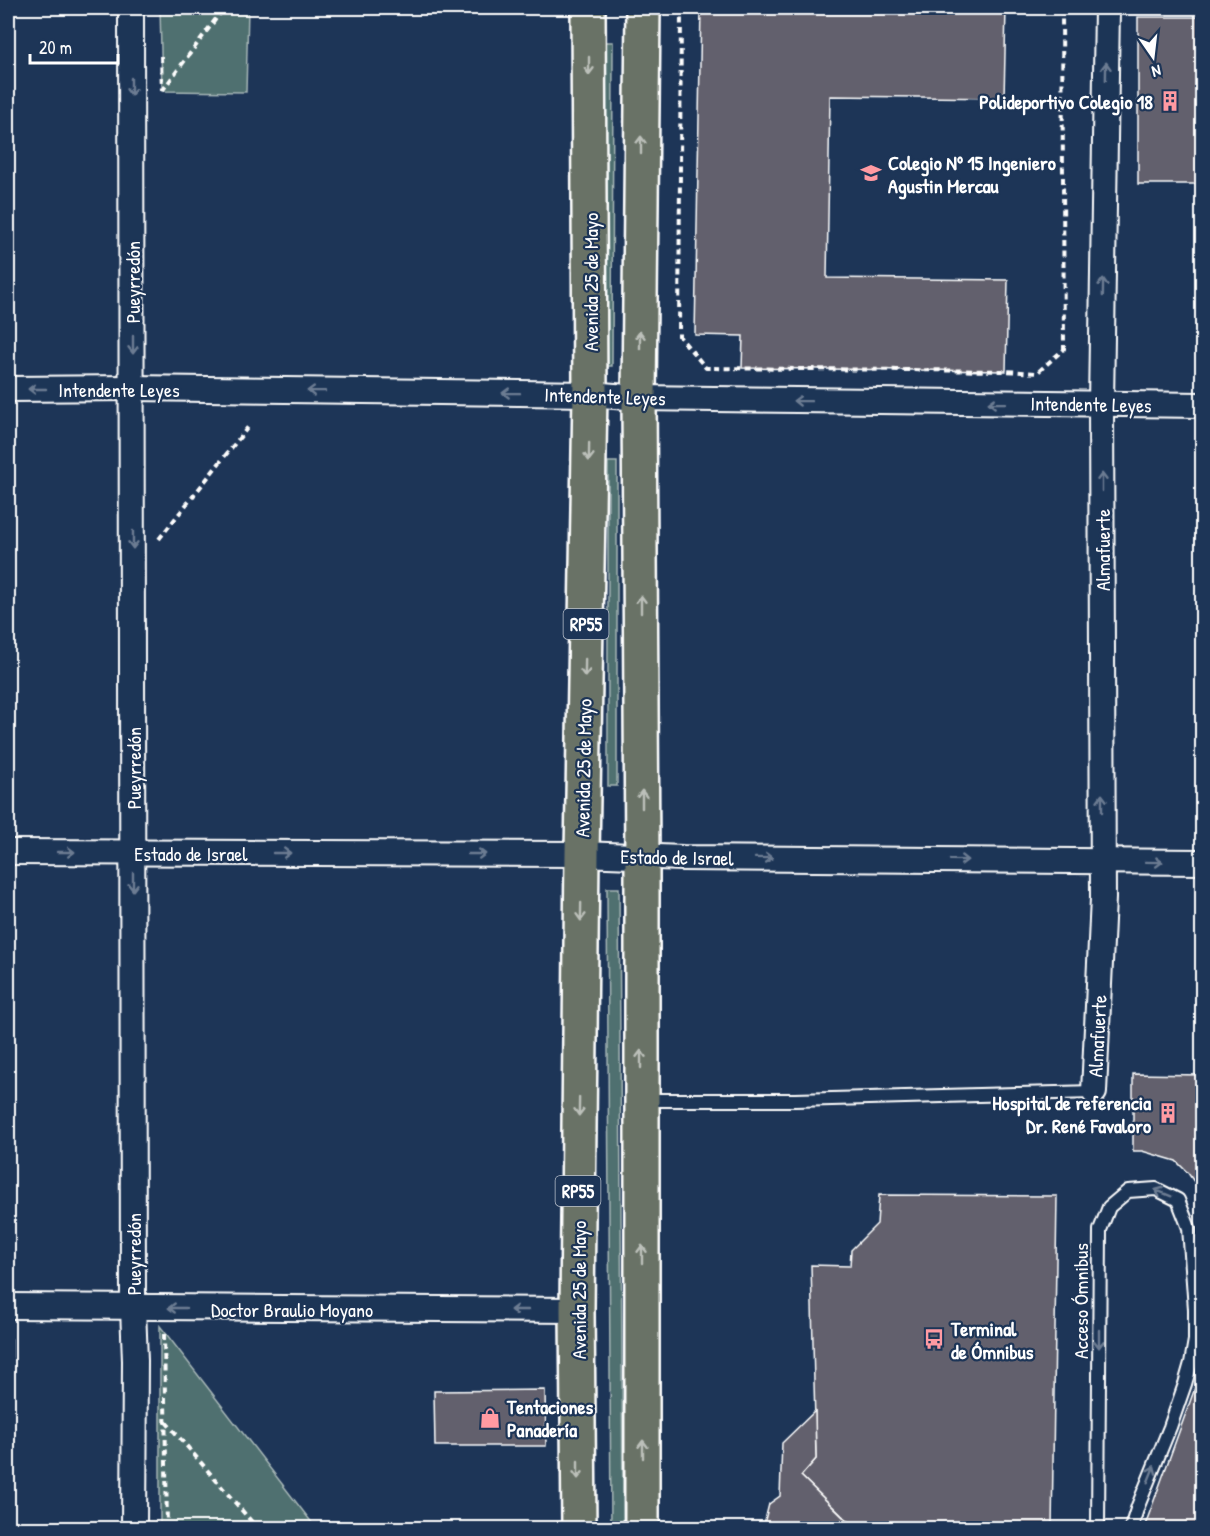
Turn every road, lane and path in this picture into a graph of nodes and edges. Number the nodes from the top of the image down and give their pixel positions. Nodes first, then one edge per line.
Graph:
1 (131, 8) edge
2 (224, 8) edge
3 (588, 8) edge
4 (643, 8) edge
5 (681, 8) edge
6 (1060, 8) edge
7 (1107, 8) edge
8 (162, 91) dead end
9 (133, 388) junction
10 (8, 389) edge
11 (590, 394) junction
12 (639, 398) junction
13 (1101, 404) junction
14 (1203, 405) edge
15 (248, 428) dead end
16 (156, 543) dead end
17 (8, 852) edge
18 (133, 853) junction
19 (582, 854) junction
20 (642, 857) junction
21 (1102, 862) junction
22 (1203, 862) edge
23 (1094, 1092) joint
24 (641, 1100) junction
25 (8, 1306) edge
26 (133, 1308) junction
27 (577, 1310) junction
28 (164, 1331) dead end
29 (160, 1414) dead end
30 (166, 1421) junction
31 (134, 1528) edge
32 (167, 1528) edge
33 (257, 1528) edge
34 (579, 1528) edge
35 (642, 1528) edge
36 (1098, 1528) edge
37 (1131, 1528) edge

1 -> 9 street, Pueyrredón
2 - 8 path
3 -> 11 main road, Avenida 25 de Mayo / RP55
12 -> 4 main road
5 - 6 path
13 -> 7 street, Almafuerte
9 -> 10 street, Intendente Leyes
11 -> 9 street, Intendente Leyes
9 -> 18 street, Pueyrredón
11 - 12 street, Intendente Leyes
11 -> 19 main road, Avenida 25 de Mayo / RP55
13 -> 12 street, Intendente Leyes
20 -> 12 main road
13 - 14 street, Intendente Leyes
21 -> 13 street, Almafuerte
15 - 16 path
17 -> 18 street, Estado de Israel
18 -> 19 street, Estado de Israel
18 -> 26 street, Pueyrredón
19 - 20 street, Estado de Israel
19 -> 27 main road, Avenida 25 de Mayo / RP55
20 -> 21 street, Estado de Israel
24 -> 20 main road
21 -> 22 street, Estado de Israel
21 - 23 street, Almafuerte
23 - 24 lane
35 -> 24 main road
25 - 26 street, Doctor Braulio Moyano
27 -> 26 street, Doctor Braulio Moyano
26 - 31 street, Pueyrredón
27 -> 34 main road, Avenida 25 de Mayo / RP55
28 - 30 path
29 - 30 path
30 - 32 path
30 - 33 path
37 -> 36 lane, Acceso Ómnibus

